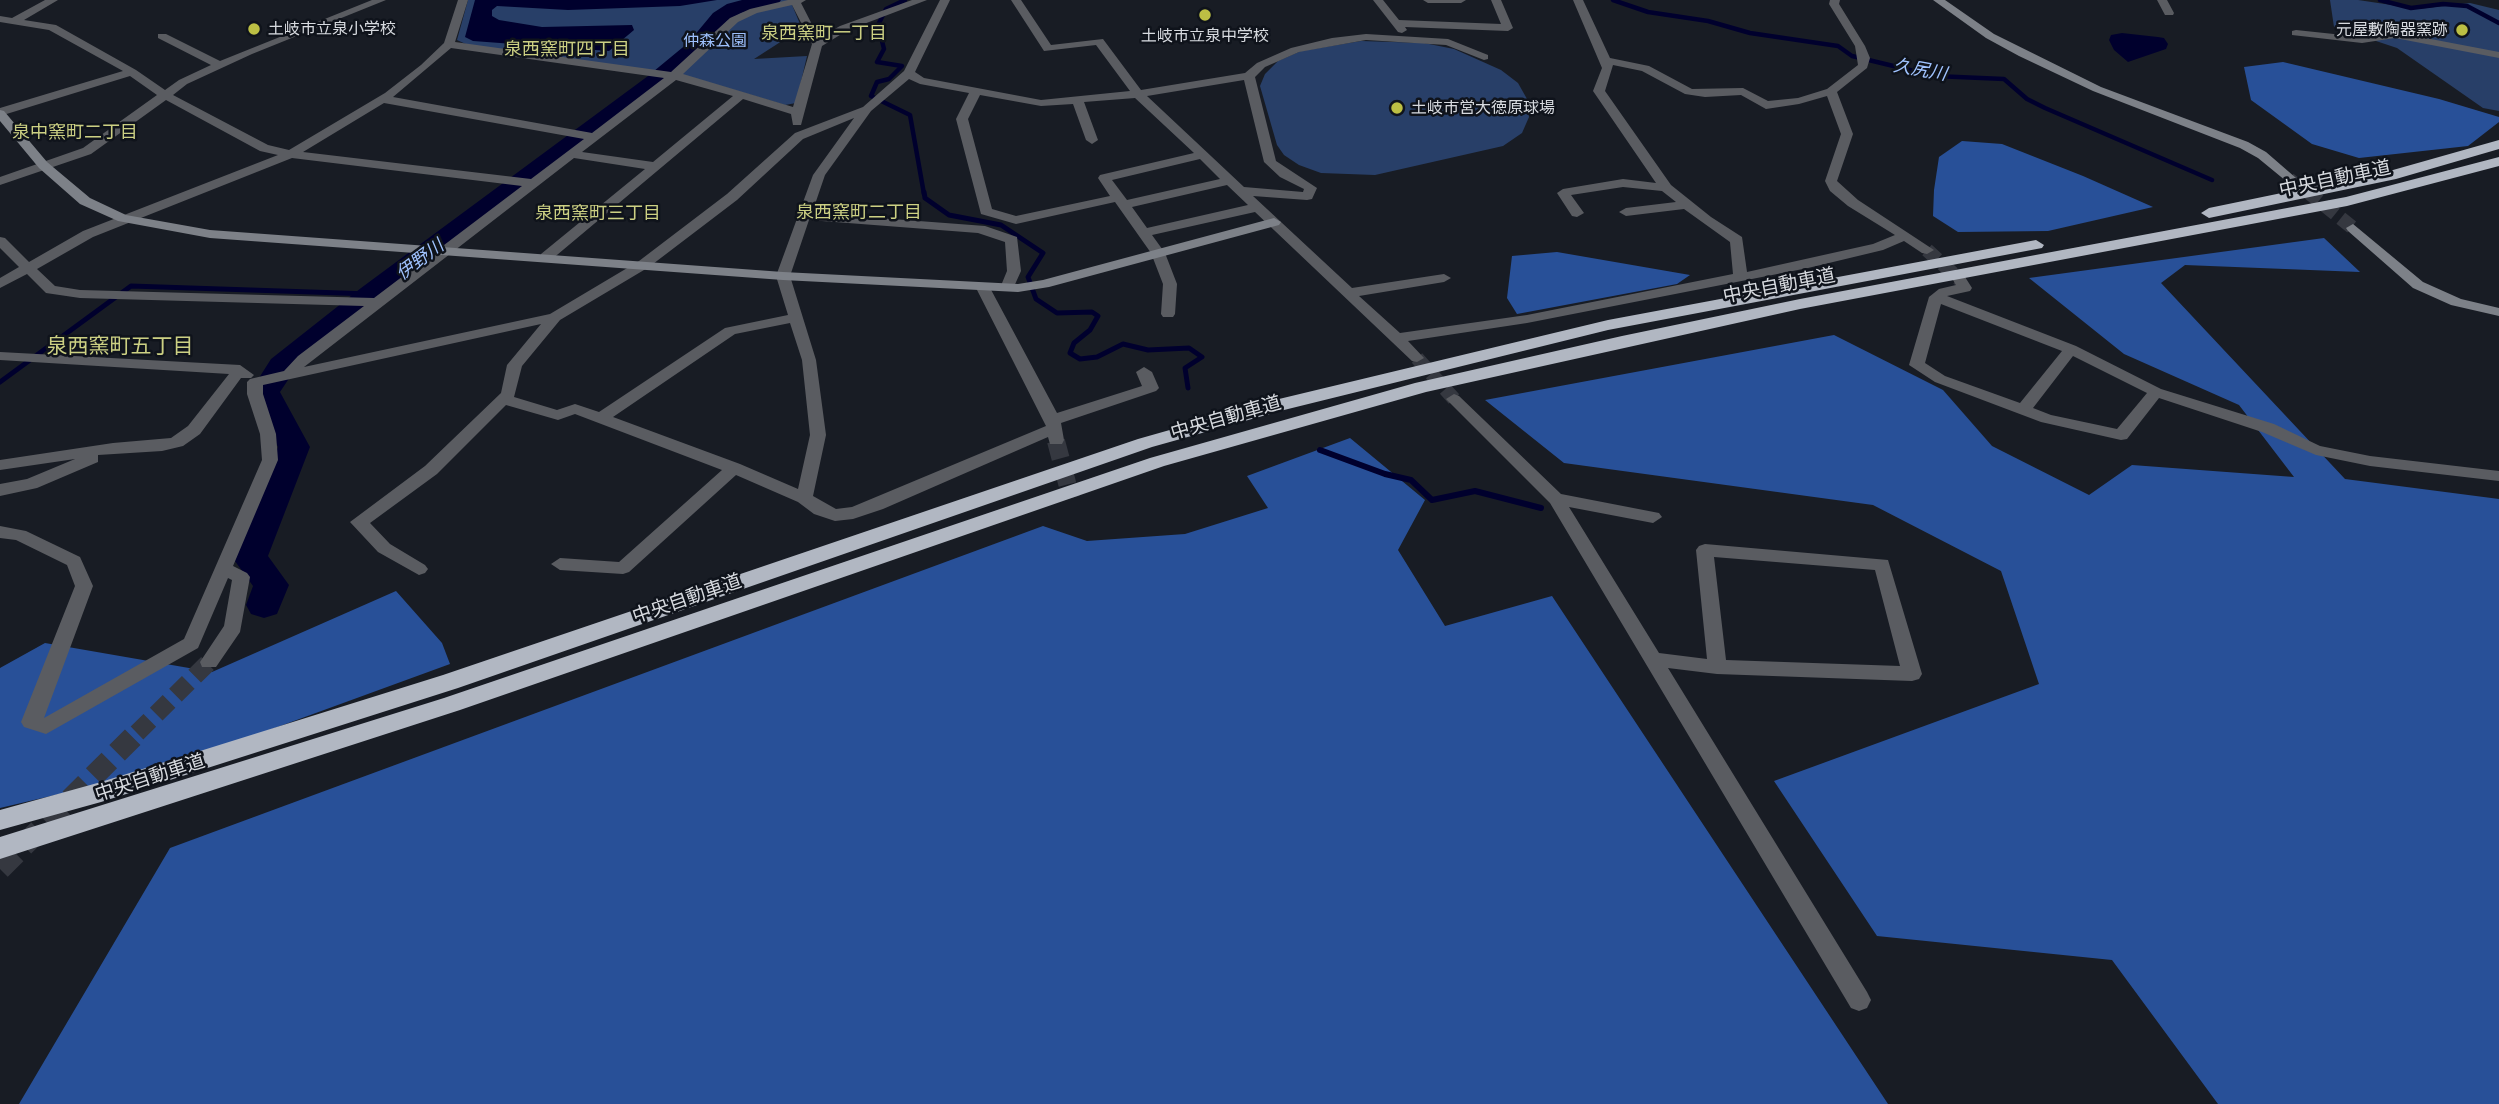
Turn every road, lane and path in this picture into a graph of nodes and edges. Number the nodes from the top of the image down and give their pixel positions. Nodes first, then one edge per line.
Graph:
1 (53, 0) edge
2 (381, 0) edge
3 (463, 0) edge
4 (922, 0) edge
5 (944, 0) edge
6 (1016, 0) edge
7 (1378, 0) edge
8 (1428, 0) edge
9 (1461, 0) edge
10 (1496, 0) edge
11 (1578, 0) edge
12 (1938, 0) edge
13 (2162, 0) edge
14 (798, 1) edge
15 (1822, 2) edge
16 (1835, 2) edge
17 (2169, 13) dead end
18 (0, 19) edge
19 (13, 21) junction
20 (1397, 23) junction
21 (0, 29) edge
22 (2297, 33) dead end
23 (162, 36) dead end
24 (1408, 38) junction
25 (449, 44) junction
26 (817, 44) junction
27 (2499, 55) edge
28 (1484, 57) dead end
29 (1606, 60) junction
30 (219, 65) junction
31 (132, 72) junction
32 (909, 73) junction
33 (674, 76) junction
34 (1249, 76) junction
35 (976, 91) junction
36 (1831, 91) junction
37 (1138, 94) junction
38 (165, 95) junction
39 (741, 95) junction
40 (382, 99) junction
41 (1078, 101) junction
42 (870, 106) junction
43 (797, 112) junction
44 (0, 113) edge
45 (799, 136) junction
46 (593, 137) junction
47 (1091, 140) dead end
48 (2499, 144) edge
49 (291, 154) junction
50 (571, 154) junction
51 (1203, 155) junction
52 (2499, 161) edge
53 (43, 165) junction
54 (653, 166) junction
55 (2290, 178) tunnel mouth
56 (1231, 180) junction
57 (0, 181) edge
58 (532, 183) junction
59 (1667, 188) junction
60 (1241, 191) junction
61 (1121, 202) junction
62 (1686, 205) junction
63 (1259, 207) junction
64 (1626, 212) dead end
65 (1577, 213) dead end
66 (804, 216) junction
67 (123, 218) junction
68 (1275, 222) junction
69 (2353, 228) tunnel mouth
70 (1144, 233) junction
71 (1903, 237) junction
72 (0, 241) edge
73 (1927, 250) tunnel mouth
74 (446, 251) junction
75 (1158, 253) junction
76 (546, 257) junction
77 (644, 264) junction
78 (26, 269) junction
79 (783, 275) junction
80 (1740, 275) junction
81 (1444, 278) dead end
82 (1960, 280) dead end
83 (0, 284) edge
84 (982, 286) junction
85 (1012, 288) junction
86 (1350, 293) junction
87 (1936, 297) junction
88 (379, 302) junction
89 (2499, 312) edge
90 (1168, 314) dead end
91 (555, 317) junction
92 (796, 318) junction
93 (1399, 338) junction
94 (2071, 349) junction
95 (7, 357) edge
96 (1417, 358) tunnel mouth
97 (240, 370) junction
98 (291, 372) junction
99 (1144, 372) dead end
100 (255, 382) junction
101 (2156, 392) junction
102 (503, 399) junction
103 (1454, 399) tunnel mouth
104 (2023, 410) junction
105 (600, 419) junction
106 (1055, 430) junction
107 (113, 448) junction
108 (0, 465) edge
109 (734, 468) junction
110 (2499, 476) edge
111 (0, 490) edge
112 (804, 498) junction
113 (1556, 499) junction
114 (1653, 517) dead end
115 (0, 532) edge
116 (560, 564) dead end
117 (224, 569) junction
118 (419, 569) dead end
119 (1651, 659) junction
120 (209, 662) tunnel mouth
121 (1717, 667) junction
122 (0, 820) edge
123 (0, 848) edge
124 (1858, 1000) dead end

1 - 19 street
2 - 30 street
3 - 25 street
4 - 26 street
5 - 32 street
6 - 37 street
7 - 20 street
8 - 9 street
10 - 20 street
11 - 29 street
12 - 55 street
13 - 17 street
14 - 26 street
14 - 33 street
15 - 16 street
16 - 36 street
18 - 19 street
19 - 21 street
19 - 31 street
20 - 24 street
22 - 27 street
23 - 30 street
24 - 28 street
24 - 34 street
25 - 33 street
25 - 40 street
26 - 43 street
29 - 36 street
29 - 59 street
30 - 38 street
31 - 38 street
31 - 44 street
32 - 35 street
32 - 42 street
33 - 39 street
33 - 46 street
34 - 37 street
34 - 60 street
35 - 41 street
35 - 61 street
36 - 71 street
37 - 41 street
37 - 51 street
38 - 49 street
38 - 53 street
39 - 43 street
39 - 54 street
40 - 46 street
40 - 49 street
41 - 47 street
42 - 45 street
42 - 66 street
43 - 45 street
44 - 53 street
45 - 77 street
46 - 50 street
48 - 122 highway, 中央自動車道
49 - 58 street
49 - 67 street
50 - 54 street
50 - 58 street
51 - 56 street
51 - 61 street
52 - 123 highway, 中央自動車道
53 - 57 street
53 - 67 street
54 - 76 street
56 - 60 street
56 - 61 street
58 - 74 street
59 - 62 street
59 - 65 street
60 - 63 street
61 - 70 street
62 - 64 street
62 - 80 street
63 - 68 street
63 - 70 street
66 - 79 street
66 - 85 street
67 - 74 street
67 - 78 street
68 - 75 street
68 - 86 street
69 - 89 street
70 - 75 street
71 - 73 street
71 - 80 street
72 - 78 street
74 - 76 street
74 - 88 street
75 - 85 street
75 - 90 street
76 - 77 street
77 - 79 street
77 - 91 street
78 - 83 street
78 - 88 street
79 - 84 street
79 - 92 street
80 - 93 street
81 - 86 street
82 - 87 street
84 - 85 street
84 - 106 street
86 - 93 street
87 - 94 street
87 - 104 street
88 - 98 street
91 - 98 street
91 - 102 street
92 - 105 street
92 - 112 street
93 - 96 street
94 - 101 street
94 - 104 street
95 - 97 street
97 - 100 street
97 - 107 street
98 - 100 street
99 - 106 street
100 - 117 street
101 - 104 street
101 - 110 street
102 - 105 street
102 - 118 street
103 - 113 street
105 - 109 street
106 - 112 street
107 - 108 street
107 - 111 street
109 - 112 street
109 - 116 street
113 - 114 street
113 - 119 street
115 - 117 street
117 - 120 street
119 - 121 street
119 - 124 street
121 - 121 street

